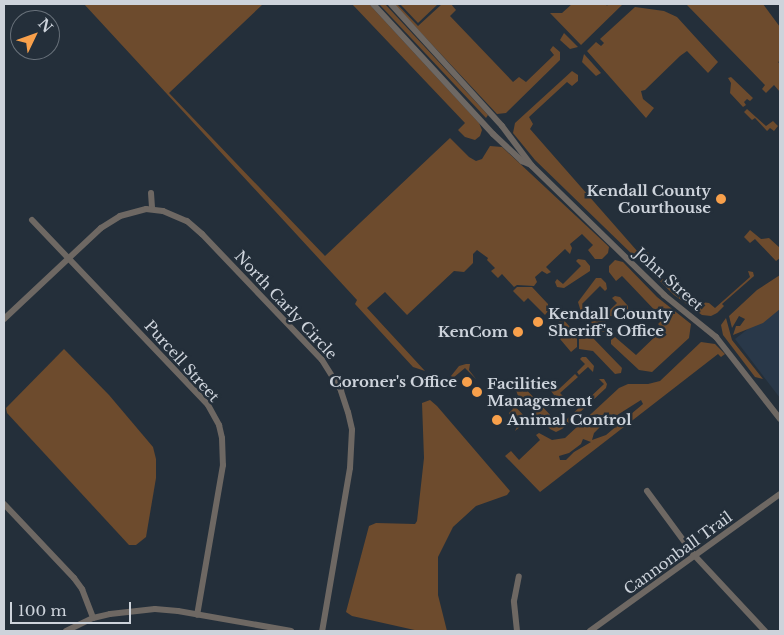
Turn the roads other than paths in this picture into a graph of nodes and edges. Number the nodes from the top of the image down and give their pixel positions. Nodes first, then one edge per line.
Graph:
1 (373, 4) edge
2 (390, 4) edge
3 (532, 166) junction
4 (151, 193) dead end
5 (152, 209) junction
6 (32, 220) dead end
7 (68, 258) junction
8 (4, 319) edge
9 (780, 419) edge
10 (647, 492) dead end
11 (780, 494) edge
12 (4, 504) edge
13 (695, 556) junction
14 (518, 576) dead end
15 (197, 615) junction
16 (93, 618) junction
17 (66, 631) edge
18 (290, 631) edge
19 (322, 631) edge
20 (517, 631) edge
21 (590, 631) edge
22 (765, 631) edge

1 - 3 street, John Street
2 - 3 street, John Street
3 - 9 street, John Street
4 - 5 street
5 - 7 street, North Carly Circle
5 - 19 street, North Carly Circle
6 - 7 street, Purcell Street
7 - 8 street, North Carly Circle
7 - 15 street, Purcell Street
10 - 13 street
11 - 13 street, Cannonball Trail
12 - 16 street
13 - 21 street, Cannonball Trail
13 - 22 street
14 - 20 street
15 - 16 street
15 - 18 street
16 - 17 street

